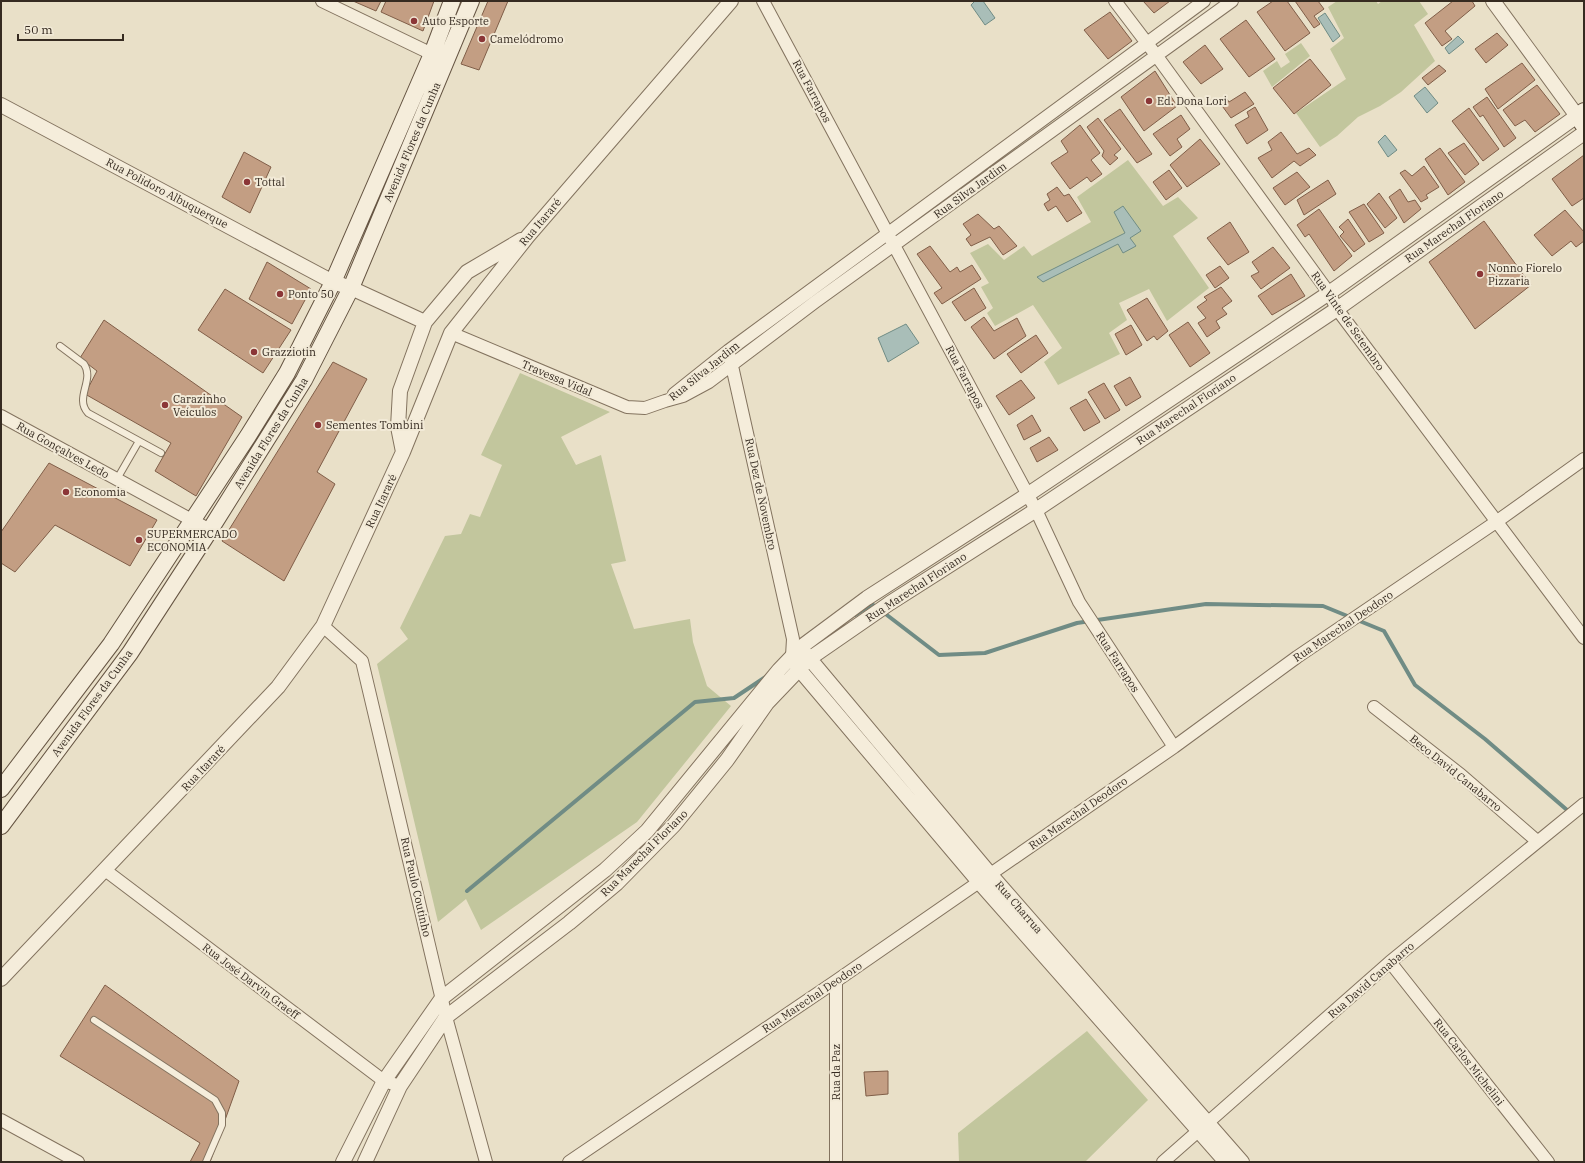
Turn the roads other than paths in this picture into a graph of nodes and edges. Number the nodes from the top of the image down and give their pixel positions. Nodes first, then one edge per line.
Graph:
1 (322, 1) edge
2 (452, 1) edge
3 (471, 1) edge
4 (731, 1) edge
5 (763, 1) edge
6 (1115, 1) edge
7 (1204, 1) edge
8 (1232, 1) edge
9 (1493, 1) edge
10 (1146, 43) junction
11 (432, 54) junction
12 (1156, 55) junction
13 (1073, 97) junction
14 (1, 105) edge
15 (1082, 109) junction
16 (1582, 118) edge
17 (1584, 133) edge
18 (1014, 140) junction
19 (1022, 152) junction
20 (1456, 202) junction
21 (1467, 217) junction
22 (888, 232) junction
23 (528, 236) junction
24 (895, 246) junction
25 (333, 282) junction
26 (351, 288) junction
27 (808, 291) junction
28 (1328, 294) junction
29 (815, 302) junction
30 (1336, 309) junction
31 (425, 322) junction
32 (451, 333) junction
33 (60, 346) dead end
34 (728, 351) junction
35 (732, 364) junction
36 (1180, 393) junction
37 (666, 401) junction
38 (1190, 407) junction
39 (1, 416) edge
40 (1109, 440) junction
41 (139, 442) junction
42 (403, 452) junction
43 (161, 453) dead end
44 (1119, 454) junction
45 (1584, 459) edge
46 (117, 480) junction
47 (1027, 495) junction
48 (1036, 510) junction
49 (193, 521) junction
50 (1496, 522) junction
51 (210, 530) junction
52 (323, 626) junction
53 (1584, 638) edge
54 (111, 644) junction
55 (795, 647) junction
56 (130, 653) junction
57 (804, 664) junction
58 (1374, 707) dead end
59 (1174, 747) junction
60 (1, 789) edge
61 (1584, 804) edge
62 (1, 826) edge
63 (1537, 841) junction
64 (105, 870) junction
65 (605, 870) junction
66 (984, 878) junction
67 (617, 883) junction
68 (1390, 962) junction
69 (1, 979) edge
70 (836, 981) junction
71 (442, 998) junction
72 (446, 1017) junction
73 (94, 1020) dead end
74 (384, 1081) junction
75 (400, 1086) junction
76 (1, 1120) edge
77 (1203, 1128) junction
78 (78, 1162) edge
79 (206, 1162) edge
80 (343, 1162) edge
81 (365, 1162) edge
82 (486, 1162) edge
83 (569, 1162) edge
84 (836, 1162) edge
85 (1163, 1162) edge
86 (1226, 1162) edge
87 (1242, 1162) edge
88 (1548, 1162) edge

1 - 11 street
2 - 11 main road, Avenida Flores da Cunha
3 - 26 main road, Avenida Flores da Cunha
4 - 23 street, Rua Itararé
5 - 22 street, Rua Farrapos
6 - 10 street, Rua Vinte de Setembro
7 - 10 street, Rua Silva Jardim
8 - 12 street, Rua Silva Jardim
9 - 16 street
10 - 12 street, Rua Vinte de Setembro
10 - 13 street, Rua Silva Jardim
11 - 25 main road, Avenida Flores da Cunha
12 - 15 street, Rua Silva Jardim
12 - 28 street, Rua Vinte de Setembro
13 - 15 street
13 - 18 street, Rua Silva Jardim
14 - 25 street, Rua Polidoro Albuquerque
15 - 19 street, Rua Silva Jardim
16 - 20 street, Rua Marechal Floriano
17 - 21 street, Rua Marechal Floriano
18 - 19 street
18 - 22 street, Rua Silva Jardim
19 - 24 street, Rua Silva Jardim
20 - 21 street
20 - 28 street, Rua Marechal Floriano
21 - 30 street, Rua Marechal Floriano
22 - 24 street, Rua Farrapos
22 - 27 street, Rua Silva Jardim
23 - 31 street
23 - 32 street, Rua Itararé
24 - 29 street, Rua Silva Jardim
24 - 47 street, Rua Farrapos
25 - 26 street
25 - 49 main road, Avenida Flores da Cunha
26 - 31 street
26 - 51 main road, Avenida Flores da Cunha
27 - 29 street
27 - 34 street, Rua Silva Jardim
28 - 30 street, Rua Vinte de Setembro
28 - 36 street, Rua Marechal Floriano
29 - 35 street, Rua Silva Jardim
30 - 38 street, Rua Marechal Floriano
30 - 50 street, Rua Vinte de Setembro
31 - 42 street
32 - 37 street, Travessa Vidal
32 - 42 street, Rua Itararé
33 - 41 lane
34 - 35 street, Rua Dez de Novembro
34 - 37 street, Rua Silva Jardim
35 - 37 street, Rua Silva Jardim
35 - 55 street, Rua Dez de Novembro
36 - 38 street
36 - 40 street, Rua Marechal Floriano
38 - 44 street, Rua Marechal Floriano
39 - 46 street, Rua Gonçalves Ledo
40 - 44 street
40 - 47 street, Rua Marechal Floriano
41 - 43 lane
41 - 46 lane
42 - 52 street, Rua Itararé
44 - 48 street, Rua Marechal Floriano
45 - 50 street, Rua Marechal Deodoro
46 - 49 street, Rua Gonçalves Ledo
47 - 48 street, Rua Farrapos
47 - 55 street, Rua Marechal Floriano
48 - 57 street, Rua Marechal Floriano
48 - 59 street, Rua Farrapos
49 - 51 street, Rua Gonçalves Ledo
49 - 54 main road, Avenida Flores da Cunha
50 - 53 street, Rua Vinte de Setembro
50 - 59 street, Rua Marechal Deodoro
51 - 56 main road, Avenida Flores da Cunha
52 - 64 street, Rua Itararé
52 - 71 street, Rua Paulo Coutinho
54 - 56 main road
54 - 60 main road, Avenida Flores da Cunha
55 - 57 street, Rua Charrua
55 - 65 street, Rua Marechal Floriano
56 - 62 main road, Avenida Flores da Cunha
57 - 66 street, Rua Charrua
57 - 67 street, Rua Marechal Floriano
58 - 63 street, Beco David Canabarro
59 - 66 street, Rua Marechal Deodoro
61 - 63 street, Rua David Canabarro
63 - 68 street, Rua David Canabarro
64 - 69 street, Rua Itararé
64 - 74 street, Rua José Darvin Graeff
65 - 67 street
65 - 71 street, Rua Marechal Floriano
66 - 70 street, Rua Marechal Deodoro
66 - 77 street, Rua Charrua
67 - 72 street, Rua Marechal Floriano
68 - 77 street, Rua David Canabarro
68 - 88 street, Rua Carlos Michelini
70 - 83 street, Rua Marechal Deodoro
70 - 84 street, Rua da Paz
71 - 72 street, Rua Paulo Coutinho
71 - 74 street, Rua Marechal Floriano
72 - 75 street, Rua Marechal Floriano
72 - 82 street, Rua Paulo Coutinho
73 - 79 lane
74 - 75 street, Rua José Darvin Graeff
74 - 80 street, Rua Marechal Floriano
75 - 81 street, Rua Marechal Floriano
76 - 78 street
77 - 85 street, Rua David Canabarro
77 - 86 street, Rua Charrua
77 - 87 street, Rua Charrua

